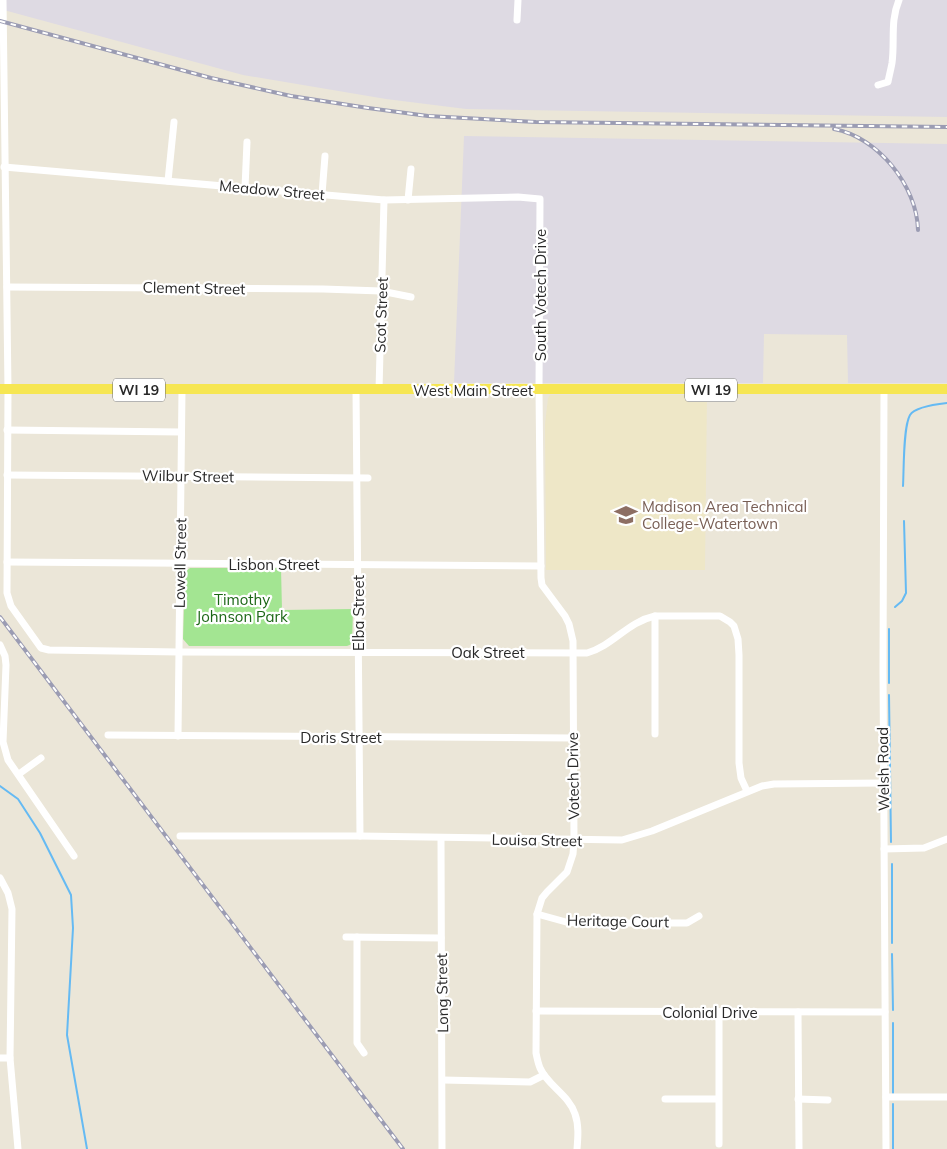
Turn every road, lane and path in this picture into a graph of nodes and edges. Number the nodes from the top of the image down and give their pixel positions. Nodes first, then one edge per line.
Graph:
1 (3, 0) edge
2 (518, 0) edge
3 (900, 0) edge
4 (517, 20) dead end
5 (878, 85) dead end
6 (174, 122) dead end
7 (247, 142) dead end
8 (325, 156) dead end
9 (4, 167) junction
10 (411, 169) dead end
11 (168, 181) junction
12 (245, 188) junction
13 (322, 194) junction
14 (540, 199) joint
15 (384, 200) junction
16 (408, 200) junction
17 (7, 287) junction
18 (381, 291) junction
19 (412, 297) dead end
20 (4, 389) edge
21 (884, 389) junction
22 (947, 389) edge
23 (182, 390) junction
24 (356, 390) junction
25 (379, 390) junction
26 (539, 390) junction
27 (7, 430) junction
28 (181, 432) junction
29 (7, 475) junction
30 (180, 476) junction
31 (357, 478) junction
32 (368, 478) dead end
33 (540, 481) joint
34 (7, 562) junction
35 (180, 564) junction
36 (358, 564) junction
37 (542, 566) junction
38 (655, 616) junction
39 (1, 647) edge
40 (358, 651) junction
41 (179, 652) junction
42 (572, 653) junction
43 (655, 734) dead end
44 (108, 735) dead end
45 (178, 736) junction
46 (359, 737) junction
47 (573, 738) junction
48 (41, 758) dead end
49 (19, 774) junction
50 (883, 784) junction
51 (747, 791) junction
52 (180, 836) dead end
53 (360, 836) junction
54 (441, 838) junction
55 (947, 839) edge
56 (574, 840) junction
57 (884, 849) junction
58 (74, 856) dead end
59 (0, 878) edge
60 (537, 914) junction
61 (699, 916) dead end
62 (346, 937) dead end
63 (357, 937) junction
64 (441, 938) junction
65 (536, 1011) junction
66 (719, 1012) junction
67 (798, 1012) junction
68 (885, 1012) junction
69 (364, 1053) dead end
70 (0, 1058) edge
71 (10, 1058) junction
72 (544, 1075) junction
73 (443, 1080) junction
74 (886, 1097) junction
75 (947, 1097) edge
76 (666, 1099) dead end
77 (718, 1099) junction
78 (798, 1099) junction
79 (828, 1100) dead end
80 (719, 1144) dead end
81 (578, 1147) edge
82 (18, 1149) edge
83 (442, 1149) edge
84 (799, 1149) edge
85 (886, 1149) edge

1 - 9 street, Oak Street
2 - 4 street
3 - 5 street
6 - 11 street
7 - 12 street
8 - 13 street
9 - 11 street, Meadow Street
9 - 17 street, Oak Street
10 - 16 street
11 - 12 street, Meadow Street
12 - 13 street, Meadow Street
13 - 15 street, Meadow Street
14 - 16 street, Meadow Street
14 - 26 street, South Votech Drive
15 - 16 street, Meadow Street
15 - 18 street, Scot Street
17 - 18 street, Clement Street
17 - 20 street, Oak Street
18 - 19 street, Clement Street
18 - 25 street, Scot Street
20 - 23 main road, West Main Street / WI 19
20 - 27 street, Oak Street
21 - 22 main road, West Main Street / WI 19
21 - 26 main road, West Main Street / WI 19
21 - 50 street, Welsh Road
23 - 24 main road, West Main Street / WI 19
23 - 28 street, Lowell Street
24 - 25 main road, West Main Street / WI 19
24 - 31 street, Elba Street
25 - 26 main road, West Main Street / WI 19
26 - 33 street, South Votech Drive
27 - 28 street
27 - 29 street, Oak Street
28 - 30 street, Lowell Street
29 - 30 street, Wilbur Street
29 - 34 street, Oak Street
30 - 31 street, Wilbur Street
30 - 35 street, Lowell Street
31 - 32 street, Wilbur Street
31 - 36 street, Elba Street
33 - 37 street, Votech Drive
34 - 35 street, Lisbon Street
34 - 41 street, Oak Street
35 - 36 street, Lisbon Street
35 - 41 street, Lowell Street
36 - 37 street, Lisbon Street
36 - 40 street, Elba Street
37 - 42 street, Votech Drive
38 - 42 street, Oak Street
38 - 43 street
38 - 51 street, Oak Street
39 - 49 street
40 - 41 street, Oak Street
40 - 42 street, Oak Street
40 - 46 street, Elba Street
41 - 45 street, Lowell Street
42 - 47 street, Votech Drive
44 - 45 street, Doris Street
45 - 46 street, Doris Street
46 - 47 street, Doris Street
46 - 53 street, Elba Street
47 - 56 street, Votech Drive
48 - 49 street
49 - 58 street
50 - 51 street, Louisa Street
50 - 57 street, Welsh Road
51 - 56 street, Louisa Street
52 - 53 street, Louisa Street
53 - 54 street, Louisa Street
54 - 56 street, Louisa Street
54 - 64 street, Long Street
55 - 57 street
56 - 60 street, Votech Drive
57 - 68 street, Welsh Road
59 - 71 street
60 - 61 street, Heritage Court
60 - 65 street, Votech Drive
62 - 63 street
63 - 64 street
63 - 69 street
64 - 73 street, Long Street
65 - 66 street, Colonial Drive
65 - 72 street, Votech Drive
66 - 67 street, Colonial Drive
66 - 77 street
67 - 68 street, Colonial Drive
67 - 78 street
68 - 74 street, Welsh Road
70 - 71 street
71 - 82 street
72 - 73 street
72 - 81 street, Votech Drive
73 - 83 street, Long Street
74 - 75 street
74 - 85 street, Welsh Road
76 - 77 street
77 - 80 street
78 - 79 street
78 - 84 street

